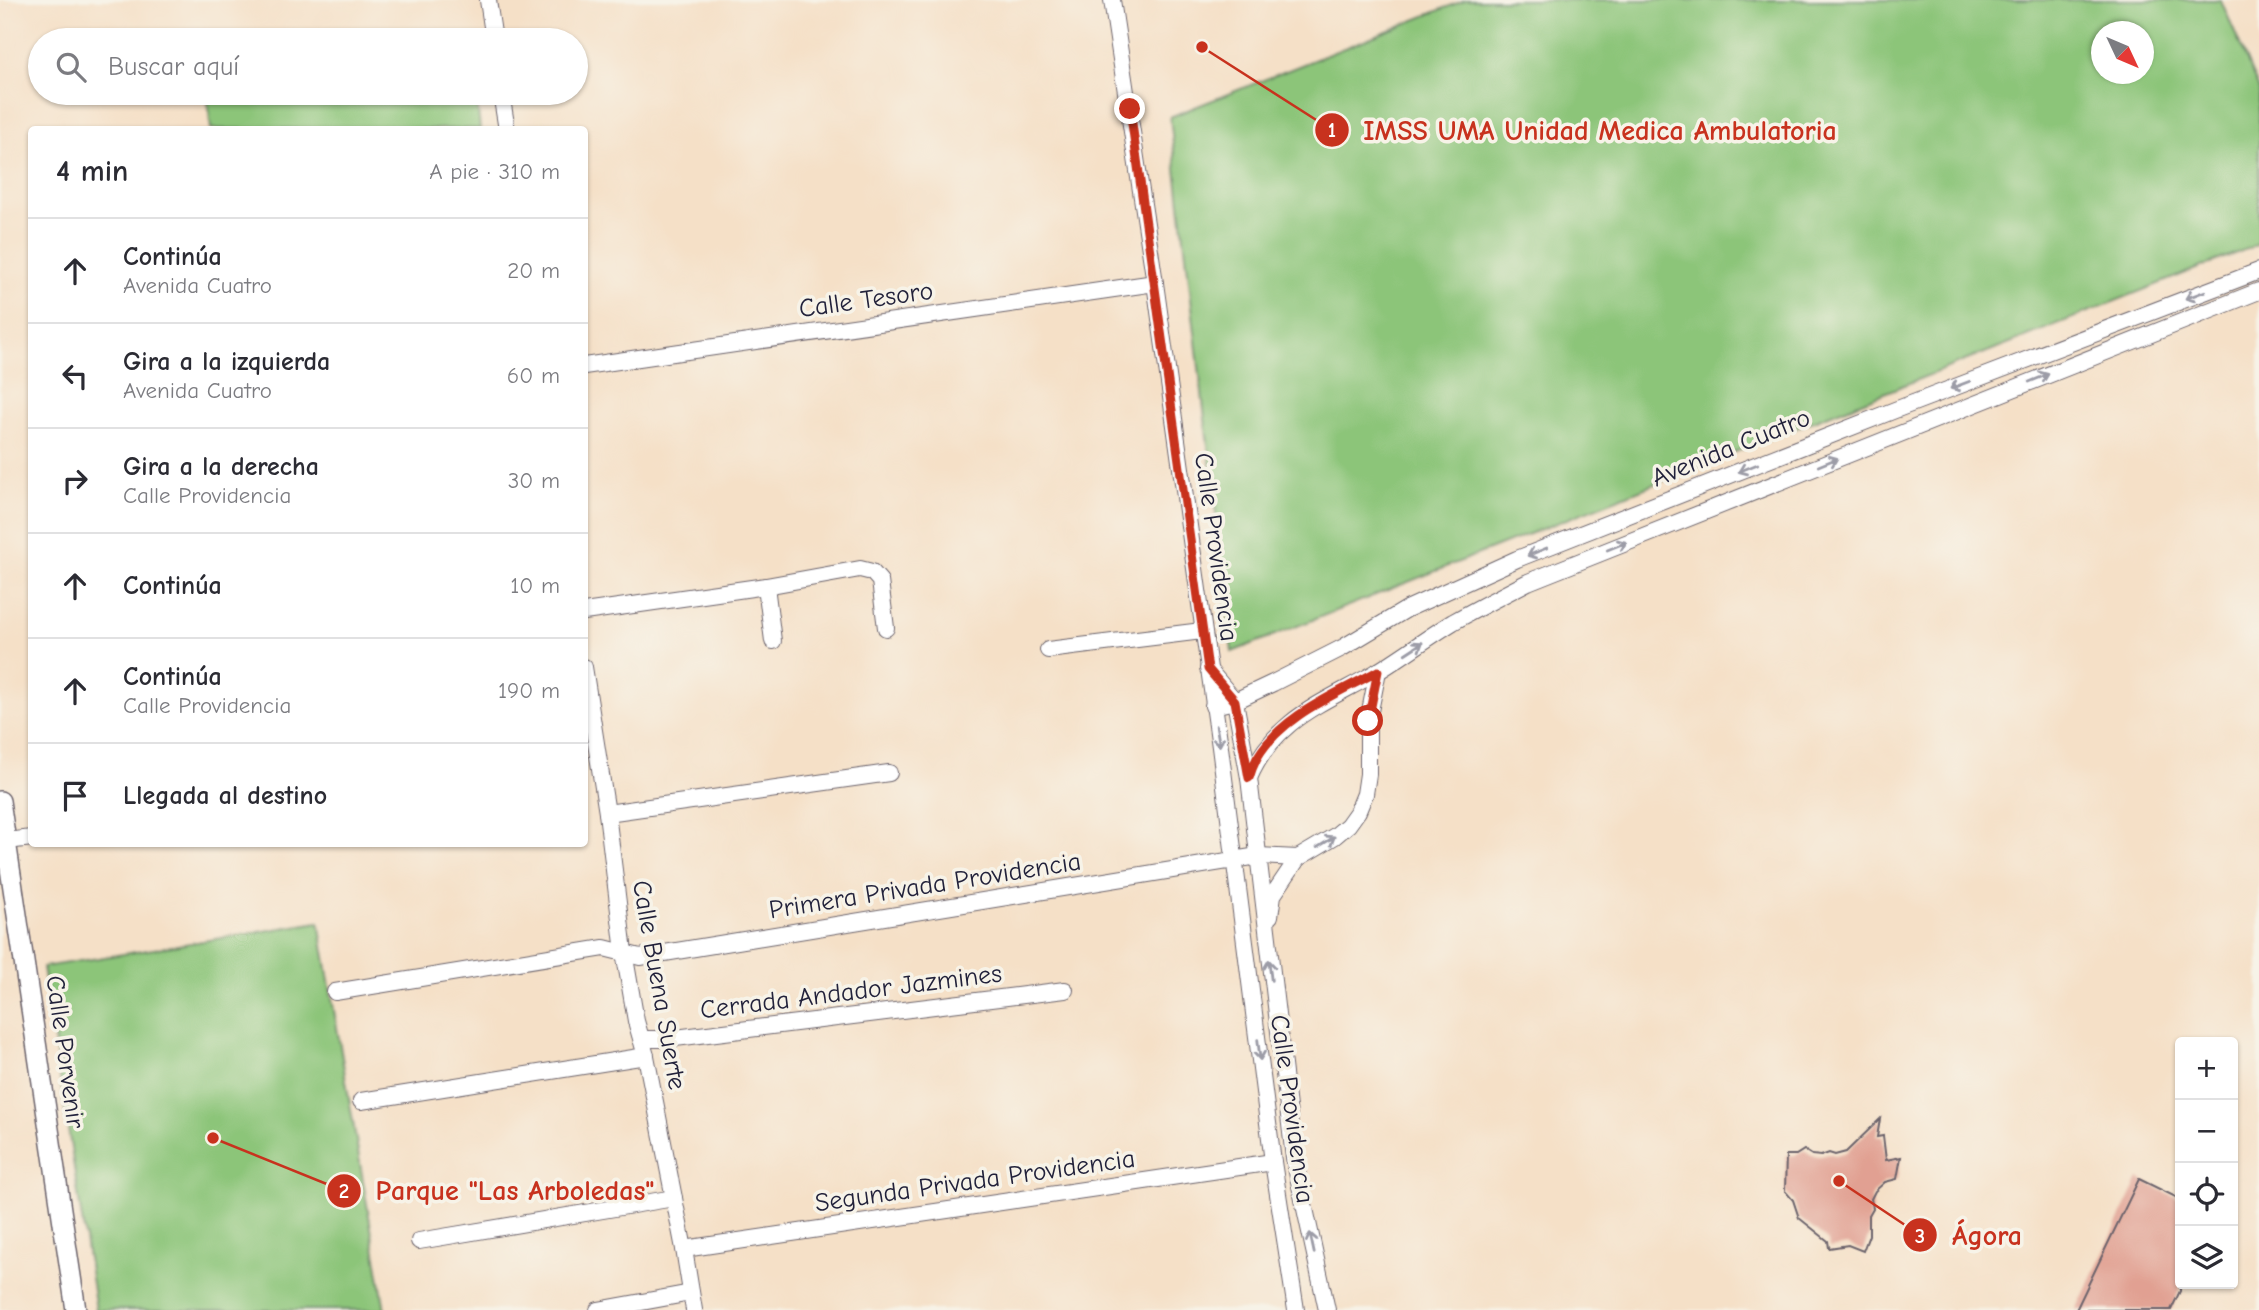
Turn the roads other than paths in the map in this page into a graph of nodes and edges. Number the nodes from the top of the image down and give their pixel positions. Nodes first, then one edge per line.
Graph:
1 (488, 0) edge
2 (1112, 0) edge
3 (492, 28) edge
4 (504, 105) edge
5 (506, 126) edge
6 (2259, 271) edge
7 (1155, 283) junction
8 (2259, 291) edge
9 (588, 365) edge
10 (1895, 410) junction
11 (1903, 432) junction
12 (766, 586) junction
13 (588, 611) edge
14 (886, 628) dead end
15 (1202, 631) junction
16 (773, 641) dead end
17 (1048, 650) dead end
18 (1208, 669) junction
19 (1378, 671) junction
20 (588, 692) edge
21 (1235, 701) junction
22 (1213, 706) junction
23 (889, 773) dead end
24 (1249, 778) junction
25 (0, 801) edge
26 (607, 813) junction
27 (28, 838) edge
28 (7, 841) junction
29 (1258, 856) junction
30 (1298, 858) junction
31 (1234, 861) junction
32 (1266, 935) junction
33 (624, 952) junction
34 (1065, 990) dead end
35 (335, 992) dead end
36 (642, 1039) junction
37 (646, 1056) junction
38 (361, 1101) dead end
39 (1273, 1161) junction
40 (674, 1198) junction
41 (419, 1241) dead end
42 (684, 1249) junction
43 (691, 1293) junction
44 (76, 1310) edge
45 (598, 1310) edge
46 (694, 1310) edge
47 (1296, 1310) edge
48 (1322, 1310) edge

1 - 3 street
2 - 7 street, Calle Providencia
4 - 5 street
6 -> 10 street, Avenida Cuatro
7 - 9 street, Calle Tesoro
7 - 15 street, Calle Providencia
11 -> 8 street, Avenida Cuatro
10 - 11 street
10 -> 21 street, Avenida Cuatro
19 -> 11 street, Avenida Cuatro
12 - 13 street
12 - 14 street
12 - 16 street
15 - 17 street
15 - 18 street, Calle Providencia
18 - 21 street
18 - 22 street, Calle Providencia
19 - 24 street, Avenida Cuatro
30 -> 19 street
20 - 26 street, Calle Buena Suerte
21 - 22 street, Avenida Cuatro
21 - 24 street, Calle Providencia
22 -> 31 street, Calle Providencia
23 - 26 street
24 - 29 street, Calle Providencia
25 - 28 street, Calle Porvenir
26 - 33 street, Calle Buena Suerte
27 - 28 street
28 - 44 street, Calle Porvenir
29 - 30 street, Primera Privada Providencia
29 - 31 street, Primera Privada Providencia
29 - 32 street, Calle Providencia
30 - 32 street
31 - 33 street, Primera Privada Providencia
31 -> 39 street, Calle Providencia
48 -> 32 street, Calle Providencia
33 - 35 street, Primera Privada Providencia
33 - 36 street, Calle Buena Suerte
34 - 36 street, Cerrada Andador Jazmines
36 - 37 street, Calle Buena Suerte
37 - 38 street
37 - 40 street, Calle Buena Suerte
39 - 42 street, Segunda Privada Providencia
39 - 47 street, Calle Providencia
40 - 41 street
40 - 42 street, Calle Buena Suerte
42 - 43 street, Calle Buena Suerte
43 - 45 street
43 - 46 street, Calle Buena Suerte

